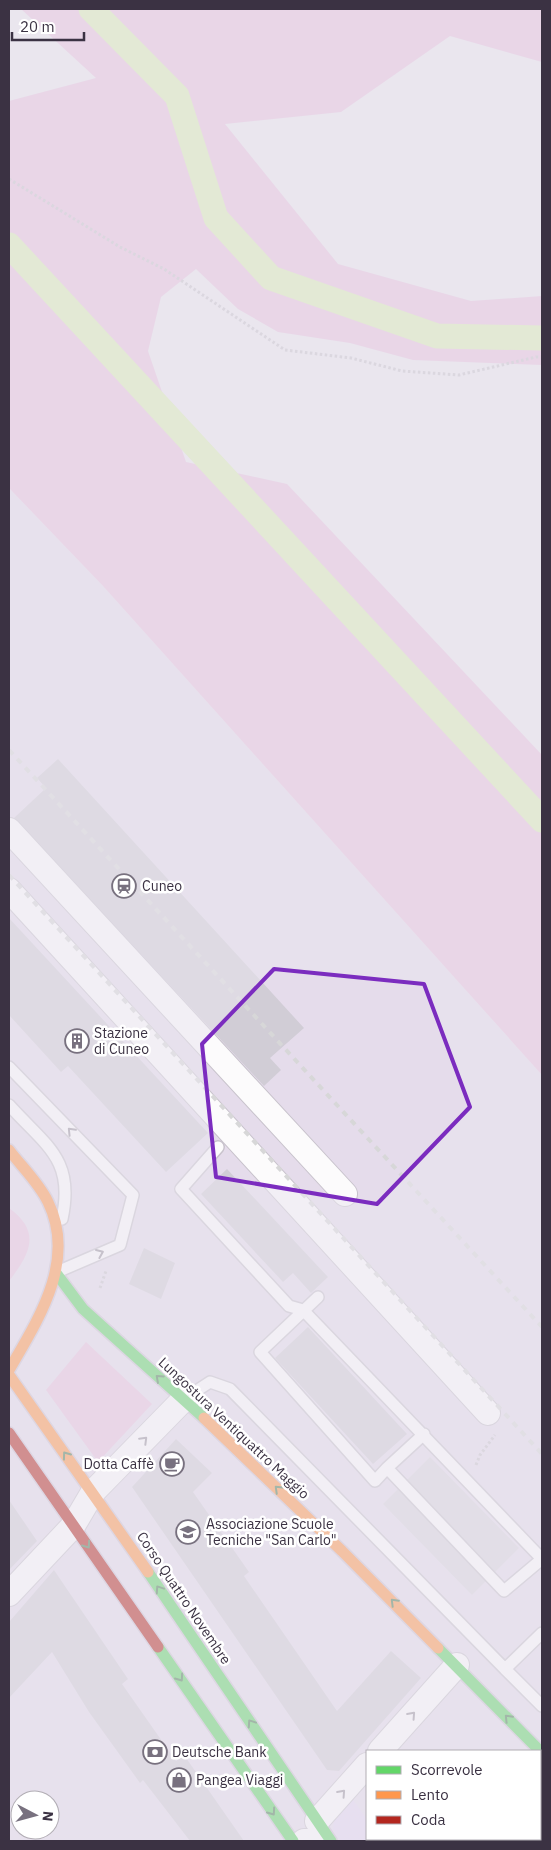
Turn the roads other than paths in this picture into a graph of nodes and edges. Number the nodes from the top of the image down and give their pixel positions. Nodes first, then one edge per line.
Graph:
1 (9, 830) edge
2 (9, 890) edge
3 (9, 1068) edge
4 (9, 1105) edge
5 (218, 1147) dead end
6 (9, 1150) edge
7 (344, 1194) dead end
8 (59, 1233) junction
9 (56, 1273) junction
10 (318, 1297) dead end
11 (303, 1310) junction
12 (9, 1370) edge
13 (9, 1375) edge
14 (184, 1399) junction
15 (488, 1413) road end
16 (9, 1434) edge
17 (424, 1434) junction
18 (387, 1468) junction
19 (93, 1492) junction
20 (73, 1526) junction
21 (542, 1559) edge
22 (9, 1594) edge
23 (542, 1633) edge
24 (457, 1665) junction
25 (505, 1669) junction
26 (542, 1706) edge
27 (381, 1750) edge
28 (539, 1750) edge
29 (366, 1766) edge
30 (318, 1831) edge
31 (293, 1841) edge
32 (304, 1841) edge
33 (331, 1841) edge

1 - 7 street
2 - 15 street
9 -> 3 lane
4 - 8 lane
5 - 11 lane
6 - 8 main road
8 - 9 main road
9 - 12 main road
14 -> 9 main road, Lungostura Ventiquattro Maggio
10 - 11 lane
11 - 17 lane
11 - 18 lane
19 -> 13 main road, Corso Quattro Novembre
19 -> 14 street
24 -> 14 main road, Lungostura Ventiquattro Maggio
14 - 25 lane
16 - 20 main road
17 - 18 lane
17 - 21 lane
18 - 21 lane
19 - 20 street
30 -> 19 main road, Corso Quattro Novembre
20 - 22 street
20 -> 31 main road
23 - 25 lane
27 -> 24 street
28 -> 24 main road, Lungostura Ventiquattro Maggio
25 - 26 lane
30 -> 29 street
30 - 32 street
30 - 33 main road, Corso Quattro Novembre

